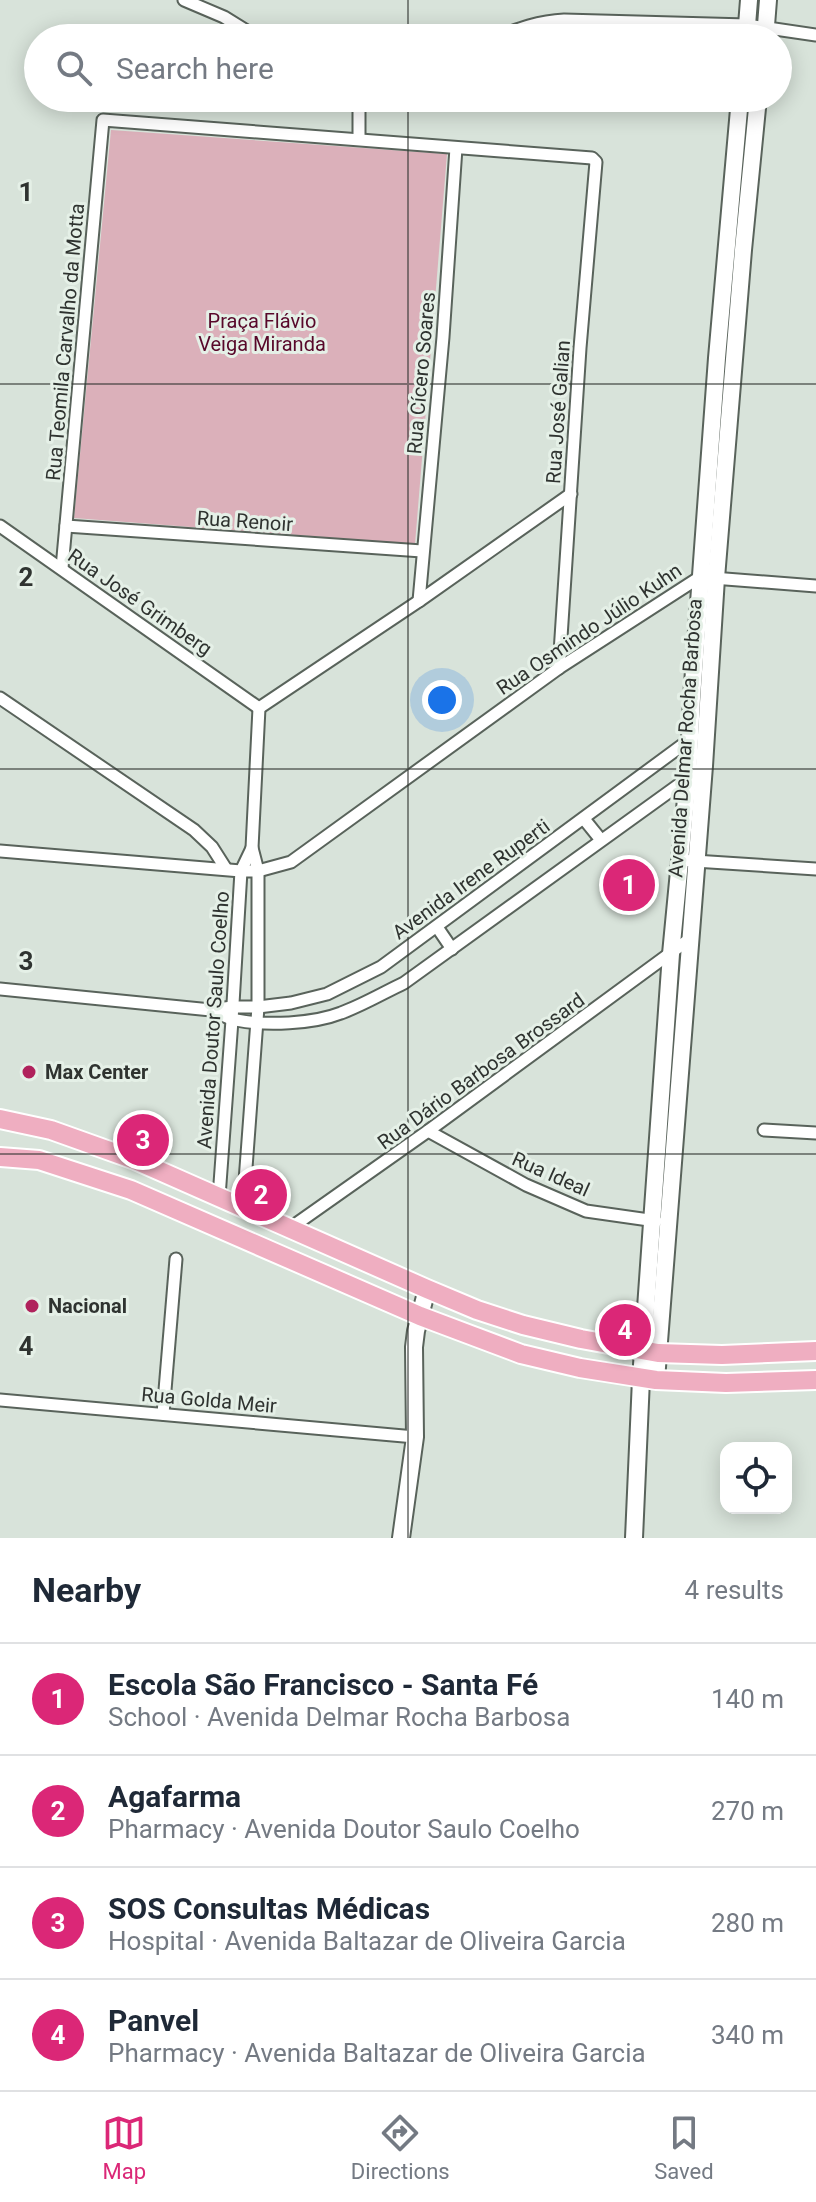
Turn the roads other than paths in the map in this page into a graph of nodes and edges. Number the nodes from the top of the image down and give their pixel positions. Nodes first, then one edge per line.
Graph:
1 (184, 0) edge
2 (749, 0) edge
3 (768, 0) edge
4 (235, 24) edge
5 (532, 24) edge
6 (601, 24) edge
7 (747, 24) edge
8 (766, 24) edge
9 (792, 34) edge
10 (816, 35) edge
11 (359, 112) edge
12 (739, 112) edge
13 (757, 112) edge
14 (359, 139) junction
15 (456, 148) junction
16 (571, 494) junction
17 (0, 526) edge
18 (66, 526) junction
19 (422, 551) junction
20 (62, 568) junction
21 (708, 578) junction
22 (816, 586) edge
23 (419, 601) junction
24 (559, 668) junction
25 (0, 698) edge
26 (259, 708) junction
27 (707, 724) junction
28 (690, 740) junction
29 (704, 766) junction
30 (688, 778) junction
31 (584, 819) junction
32 (601, 840) junction
33 (252, 848) junction
34 (0, 851) edge
35 (687, 860) junction
36 (226, 869) junction
37 (816, 869) edge
38 (241, 871) junction
39 (258, 871) junction
40 (437, 927) junction
41 (691, 938) junction
42 (452, 949) junction
43 (671, 954) junction
44 (0, 989) edge
45 (232, 1007) junction
46 (258, 1007) junction
47 (211, 1010) junction
48 (232, 1020) junction
49 (256, 1023) junction
50 (0, 1119) edge
51 (764, 1130) dead end
52 (428, 1131) junction
53 (816, 1133) edge
54 (0, 1157) edge
55 (219, 1197) junction
56 (243, 1208) junction
57 (661, 1222) junction
58 (289, 1229) junction
59 (176, 1259) dead end
60 (427, 1289) junction
61 (420, 1316) junction
62 (816, 1351) edge
63 (650, 1352) junction
64 (649, 1380) junction
65 (816, 1380) edge
66 (0, 1400) edge
67 (163, 1414) junction
68 (415, 1437) junction
69 (401, 1538) edge
70 (634, 1538) edge

1 - 4 street
2 - 7 street
3 - 8 street
5 - 6 street
9 - 10 street
11 - 14 street
12 - 21 street, Avenida Delmar Rocha Barbosa
13 - 21 street, Avenida Delmar Rocha Barbosa
14 - 15 street
14 - 18 street, Rua Teomila Carvalho da Motta
15 - 16 street, Rua José Galian
15 - 19 street, Rua Cícero Soares
16 - 23 street
16 - 24 street, Rua José Galian
17 - 20 street, Rua José Grimberg
18 - 19 street, Rua Renoir
18 - 20 street, Rua Teomila Carvalho da Motta
19 - 23 street, Rua Cícero Soares
20 - 26 street, Rua José Grimberg
21 - 22 street, Rua Osmindo Júlio Kuhn
21 - 24 street, Rua Osmindo Júlio Kuhn
21 - 27 street, Avenida Delmar Rocha Barbosa
21 - 28 street, Avenida Delmar Rocha Barbosa
23 - 26 street
24 - 39 street, Rua Osmindo Júlio Kuhn
25 - 36 street
26 - 33 street, Avenida Doutor Saulo Coelho
27 - 28 street, Avenida Irene Ruperti
27 - 29 street, Avenida Delmar Rocha Barbosa
28 - 30 street, Avenida Delmar Rocha Barbosa
28 - 31 street, Avenida Irene Ruperti
29 - 30 street
29 - 35 street, Avenida Delmar Rocha Barbosa
30 - 32 street
30 - 35 street, Avenida Delmar Rocha Barbosa
31 - 32 street
31 - 40 street, Avenida Irene Ruperti
32 - 42 street
33 - 38 street, Avenida Doutor Saulo Coelho
33 - 39 street, Avenida Doutor Saulo Coelho
34 - 36 street, Rua Osmindo Júlio Kuhn
35 - 37 street
35 - 41 street, Avenida Delmar Rocha Barbosa
35 - 43 street, Avenida Delmar Rocha Barbosa
36 - 38 street, Rua Osmindo Júlio Kuhn
38 - 39 street, Rua Osmindo Júlio Kuhn
38 - 45 street, Avenida Doutor Saulo Coelho
39 - 46 street, Avenida Doutor Saulo Coelho
40 - 42 street
40 - 46 street, Avenida Irene Ruperti
41 - 43 street, Rua Dário Barbosa Brossard
41 - 57 street, Avenida Delmar Rocha Barbosa
42 - 49 street
43 - 52 street, Rua Dário Barbosa Brossard
43 - 57 street, Avenida Delmar Rocha Barbosa
44 - 47 street
45 - 46 street, Avenida Irene Ruperti
45 - 47 street, Avenida Irene Ruperti
45 - 48 street, Avenida Doutor Saulo Coelho
46 - 49 street, Avenida Doutor Saulo Coelho
47 - 48 street
48 - 49 street
48 - 55 street, Avenida Doutor Saulo Coelho
49 - 56 street, Avenida Doutor Saulo Coelho
50 - 55 main road
51 - 53 street
52 - 57 street, Rua Ideal
52 - 58 street, Rua Dário Barbosa Brossard
54 - 61 main road
55 - 56 main road
56 - 58 main road
57 - 63 street, Avenida Delmar Rocha Barbosa
58 - 60 main road
59 - 67 street
60 - 61 street
60 - 63 main road
61 - 64 main road
61 - 68 street
62 - 63 main road
63 - 64 street, Avenida Delmar Rocha Barbosa
64 - 65 main road
64 - 70 street, Avenida Delmar Rocha Barbosa
66 - 67 street, Rua Golda Meir
67 - 68 street, Rua Golda Meir
68 - 69 street

